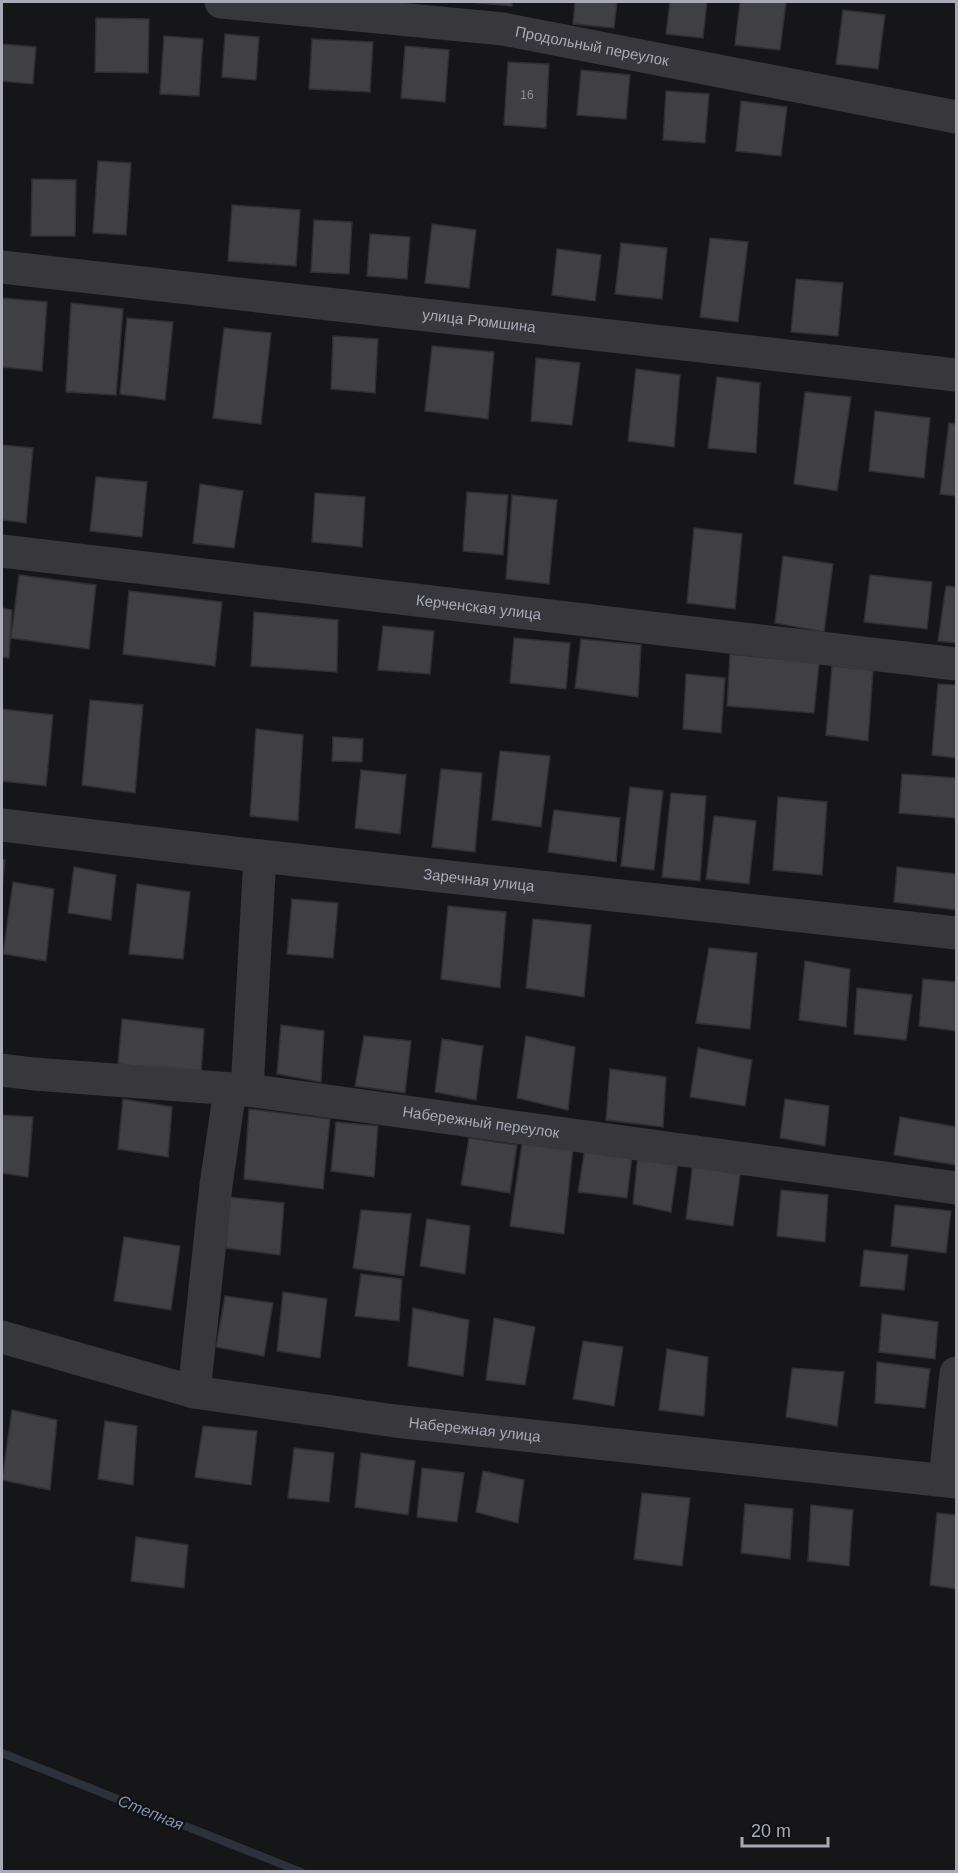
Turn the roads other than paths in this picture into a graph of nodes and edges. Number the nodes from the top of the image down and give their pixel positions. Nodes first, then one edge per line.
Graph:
1 (221, 2) edge
2 (957, 117) edge
3 (2, 267) edge
4 (957, 375) edge
5 (2, 551) edge
6 (957, 664) edge
7 (2, 825) edge
8 (260, 856) junction
9 (957, 933) edge
10 (2, 1070) edge
11 (239, 1090) junction
12 (957, 1188) edge
13 (2, 1338) edge
14 (957, 1373) edge
15 (194, 1392) junction
16 (951, 1481) edge

1 - 2 street, Продольный переулок
3 - 4 street, улица Рюмшина
5 - 6 street, Керченская улица
7 - 8 street, Заречная улица
8 - 9 street, Заречная улица
8 - 11 street
10 - 11 street, Набережный переулок
11 - 12 street, Набережный переулок
11 - 15 street
13 - 15 street, Набережная улица
14 - 16 street
15 - 16 street, Набережная улица

